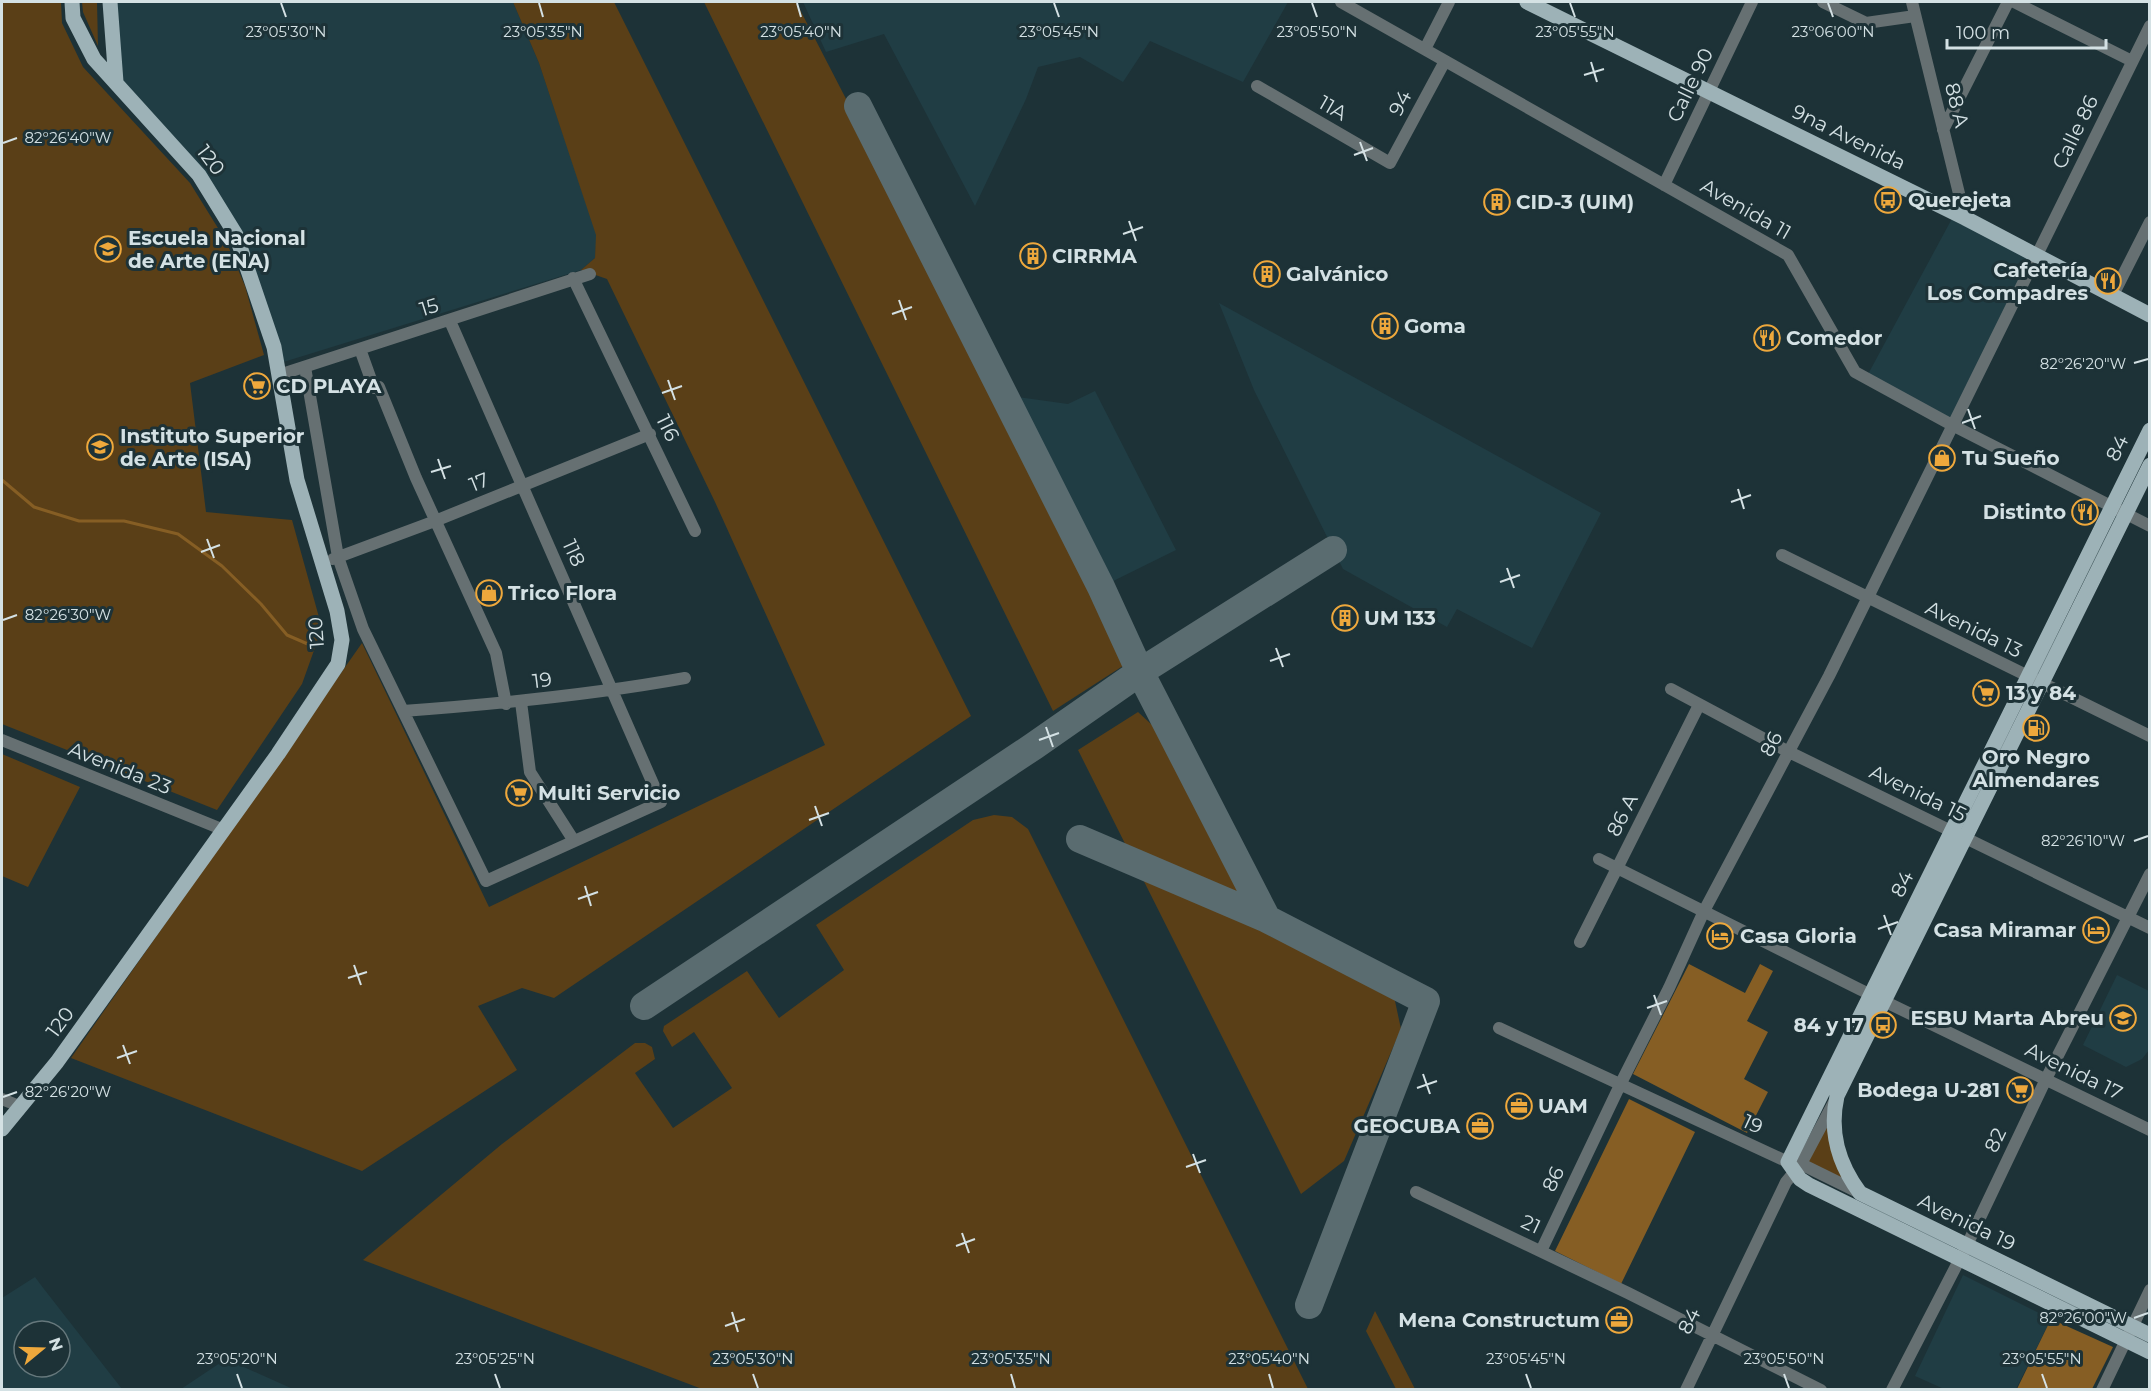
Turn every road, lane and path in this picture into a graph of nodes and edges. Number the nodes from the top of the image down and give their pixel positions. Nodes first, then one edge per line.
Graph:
1 (72, 2) edge
2 (110, 2) edge
3 (1341, 2) edge
4 (1449, 2) edge
5 (1527, 2) edge
6 (1752, 2) edge
7 (1823, 2) edge
8 (1912, 2) edge
9 (2008, 2) edge
10 (2014, 2) edge
11 (1915, 16) junction
12 (2150, 26) edge
13 (1425, 49) junction
14 (1445, 60) junction
15 (2132, 61) junction
16 (116, 82) junction
17 (1257, 86) dead end
18 (1709, 91) junction
19 (1943, 130) junction
20 (1390, 163) joint
21 (1664, 185) junction
22 (1965, 218) junction
23 (2150, 222) edge
24 (2036, 255) junction
25 (590, 274) dead end
26 (573, 278) junction
27 (2113, 295) junction
28 (2150, 315) edge
29 (450, 321) junction
30 (360, 349) junction
31 (305, 367) junction
32 (279, 375) junction
33 (1952, 425) junction
34 (2150, 430) edge
35 (650, 435) junction
36 (2150, 465) edge
37 (523, 485) junction
38 (2118, 511) junction
39 (435, 521) junction
40 (2150, 526) edge
41 (695, 531) dead end
42 (1782, 555) dead end
43 (338, 557) junction
44 (321, 563) junction
45 (1867, 598) junction
46 (2027, 677) junction
47 (685, 678) dead end
48 (2042, 684) junction
49 (1671, 689) dead end
50 (614, 691) junction
51 (520, 702) junction
52 (506, 704) junction
53 (1699, 705) junction
54 (402, 711) junction
55 (2150, 736) edge
56 (2, 740) edge
57 (1789, 752) junction
58 (224, 830) junction
59 (1958, 833) junction
60 (574, 841) junction
61 (1599, 859) dead end
62 (1617, 868) junction
63 (2150, 874) edge
64 (1704, 912) junction
65 (2129, 918) junction
66 (2150, 928) edge
67 (1580, 942) dead end
68 (1877, 997) junction
69 (1499, 1028) dead end
70 (2046, 1079) junction
71 (1621, 1083) junction
72 (1837, 1096) junction
73 (2, 1099) edge
74 (19, 1106) junction
75 (2, 1129) edge
76 (2150, 1130) edge
77 (1795, 1166) junction
78 (1416, 1192) dead end
79 (1860, 1193) junction
80 (1541, 1251) junction
81 (1963, 1252) junction
82 (2150, 1290) edge
83 (2132, 1326) junction
84 (1710, 1333) junction
85 (2150, 1335) edge
86 (2126, 1340) junction
87 (2150, 1352) edge
88 (1799, 1385) edge
89 (1678, 1389) edge
90 (1686, 1389) edge
91 (1821, 1389) edge
92 (1892, 1389) edge
93 (2102, 1389) edge

1 - 16 main road, 120
2 - 16 main road
3 - 13 street, Avenida 11
4 - 13 street
5 - 18 main road, 9na Avenida
6 - 18 street, Calle 90
7 - 11 street
8 - 11 street, 88 A
9 - 19 street
10 - 15 street
11 - 19 street, 88 A
12 - 15 street, Calle 86
13 - 14 street, Avenida 11
14 - 20 street, 94
14 - 21 street, Avenida 11
15 - 24 street, Calle 86
16 - 32 main road, 120
17 - 20 street, 11A
18 - 21 street, Calle 90
18 - 22 main road, 9na Avenida
19 - 22 street, 88 A
21 - 33 street, Avenida 11
22 - 24 main road, 9na Avenida
23 - 27 street
24 - 27 main road, 9na Avenida
24 - 33 street, 86
25 - 26 street, 15
26 - 29 street, 15
26 - 35 street, 116
27 - 28 main road, 9na Avenida
29 - 30 street, 15
29 - 37 street, 118
30 - 31 street, 15
30 - 39 street
31 - 32 street, 15
31 - 43 street
32 - 44 main road, 120
33 - 38 street, Avenida 11
33 - 45 street, 86
34 - 38 main road, 84
35 - 37 street, 17
35 - 41 street, 116
36 - 38 main road, 84
37 - 39 street, 17
37 - 50 street, 118
38 - 40 street, Avenida 11
38 - 46 main road, 84
38 - 48 main road, 84
39 - 43 street, 17
39 - 52 street
42 - 45 street, Avenida 13
43 - 44 street, 17
43 - 54 street
44 - 58 main road, 120
45 - 46 street, Avenida 13
45 - 57 street, 86
46 - 48 street, Avenida 13
46 - 59 main road, 84
47 - 50 street, 19
48 - 55 street, Avenida 13
48 - 59 main road, 84
49 - 53 street, Avenida 15
50 - 51 street, 19
50 - 60 street, 118
51 - 52 street, 19
51 - 60 street
52 - 54 street, 19
53 - 57 street, Avenida 15
53 - 62 street, 86 A
54 - 60 street
56 - 58 street, Avenida 23
57 - 59 street, Avenida 15
57 - 64 street, 86
58 - 74 main road, 120
59 - 65 street, Avenida 15
59 - 68 main road, 84
61 - 62 street
62 - 64 street, Avenida 17
62 - 67 street, 86 A
63 - 65 street, 82
64 - 68 street, Avenida 17
64 - 71 street, 86
65 - 66 street, Avenida 15
65 - 70 street, 82
68 - 70 street, Avenida 17
68 - 72 main road, 84
68 - 77 main road, 84
69 - 71 street
70 - 76 street, Avenida 17
70 - 81 street, 82
71 - 77 street, 19
71 - 80 street, 86
72 - 77 street
72 - 79 main road
73 - 74 street
74 - 75 main road, 120
77 - 79 street, 19
77 - 81 main road, Avenida 19
77 - 84 street, 84
78 - 80 street, 21
79 - 81 main road, Avenida 19
80 - 84 street, 21
81 - 83 main road, Avenida 19
81 - 86 main road, Avenida 19
81 - 92 street, 82
82 - 83 street
83 - 85 main road, Avenida 19
83 - 86 street
84 - 88 street, 21
84 - 89 street, 84
84 - 90 street, 84
86 - 87 main road, Avenida 19
86 - 93 street
88 - 91 street, 21

